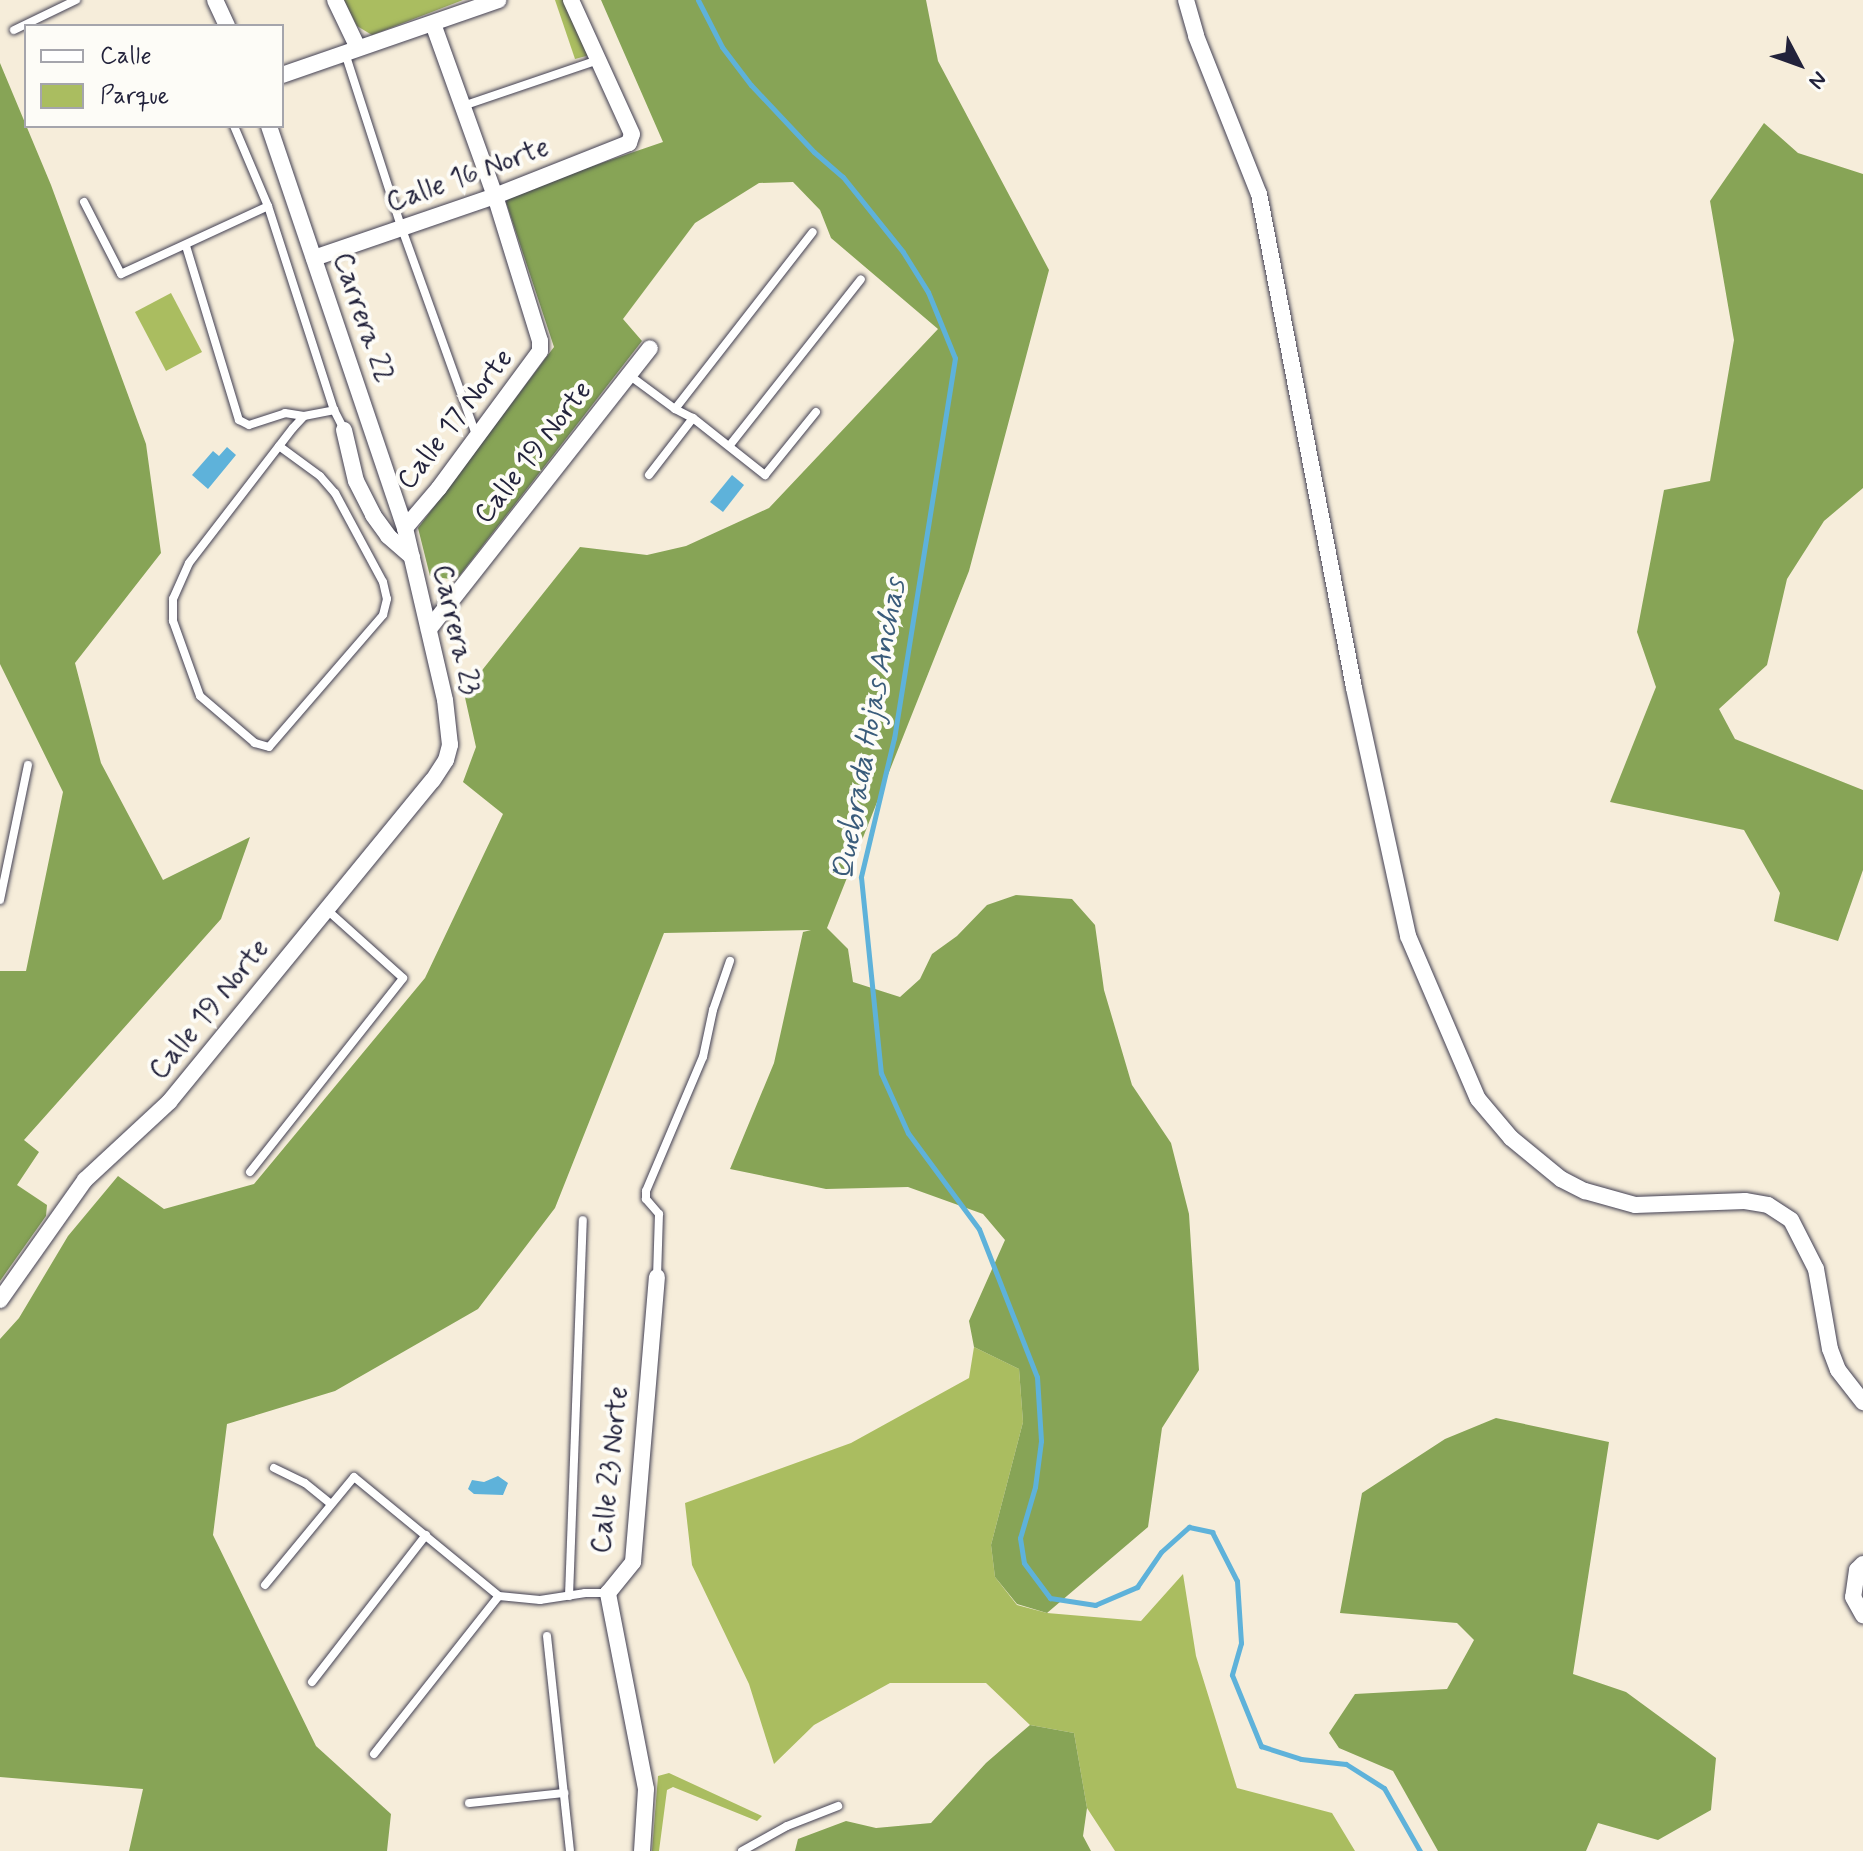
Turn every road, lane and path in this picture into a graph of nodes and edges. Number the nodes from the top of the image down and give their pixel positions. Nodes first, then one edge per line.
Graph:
1 (76, 0) edge
2 (215, 0) edge
3 (335, 0) edge
4 (498, 0) edge
5 (571, 0) edge
6 (1186, 0) edge
7 (26, 24) edge
8 (226, 24) edge
9 (433, 24) junction
10 (24, 25) edge
11 (14, 30) dead end
12 (351, 50) junction
13 (598, 60) junction
14 (284, 74) edge
15 (463, 106) junction
16 (235, 128) edge
17 (270, 128) edge
18 (495, 196) junction
19 (84, 202) dead end
20 (268, 206) junction
21 (402, 229) junction
22 (813, 232) dead end
23 (186, 246) junction
24 (314, 258) junction
25 (861, 279) dead end
26 (650, 348) dead end
27 (629, 375) junction
28 (675, 409) junction
29 (334, 410) junction
30 (816, 412) dead end
31 (304, 416) junction
32 (693, 418) junction
33 (344, 430) joint
34 (477, 436) junction
35 (730, 445) junction
36 (279, 446) junction
37 (649, 475) dead end
38 (405, 528) junction
39 (412, 557) junction
40 (429, 629) junction
41 (450, 745) joint
42 (28, 765) dead end
43 (0, 900) edge
44 (326, 909) junction
45 (730, 961) dead end
46 (250, 1172) dead end
47 (583, 1220) dead end
48 (657, 1277) joint
49 (0, 1300) edge
50 (1863, 1402) edge
51 (274, 1468) dead end
52 (330, 1503) junction
53 (426, 1535) junction
54 (1863, 1564) edge
55 (265, 1585) dead end
56 (608, 1593) junction
57 (499, 1596) junction
58 (569, 1596) junction
59 (1863, 1615) edge
60 (547, 1636) dead end
61 (312, 1682) dead end
62 (374, 1754) dead end
63 (564, 1793) junction
64 (469, 1803) dead end
65 (838, 1806) dead end
66 (570, 1851) edge
67 (642, 1851) edge
68 (742, 1851) edge

1 - 7 lane
2 - 8 street
3 - 12 street
4 - 9 street
5 - 13 street
6 - 50 street
9 - 12 street
9 - 15 street
10 - 11 lane
12 - 14 street
12 - 21 lane
13 - 15 lane
13 - 18 street, Calle 16 Norte
15 - 18 street
16 - 20 lane
17 - 24 street, Carrera 22
18 - 21 street, Calle 16 Norte
18 - 34 street, Calle 17 Norte
19 - 23 lane
20 - 23 lane
20 - 29 lane
21 - 24 street, Calle 16 Norte
21 - 34 lane
22 - 28 lane
23 - 31 lane
24 - 38 street, Carrera 22
25 - 35 lane
26 - 27 street, Calle 19 Norte
27 - 28 lane
27 - 40 street, Calle 19 Norte
28 - 32 lane
29 - 31 lane
29 - 33 lane
30 - 35 lane
31 - 36 lane
32 - 35 lane
32 - 37 lane
33 - 39 street
34 - 38 street, Calle 17 Norte
36 - 36 lane
38 - 39 street, Carrera 23
39 - 40 street, Carrera 23
40 - 41 street, Carrera 23
41 - 44 street, Calle 19 Norte
42 - 43 lane
44 - 46 lane
44 - 49 street, Calle 19 Norte
45 - 48 lane
47 - 58 lane
48 - 56 street, Calle 23 Norte
51 - 52 lane
52 - 53 lane
52 - 55 lane
53 - 57 lane
53 - 61 lane
54 - 59 street
56 - 58 lane
56 - 67 street, Calle 23 Norte
57 - 58 lane
57 - 62 lane
60 - 63 lane
63 - 64 lane
63 - 66 lane
65 - 68 lane

